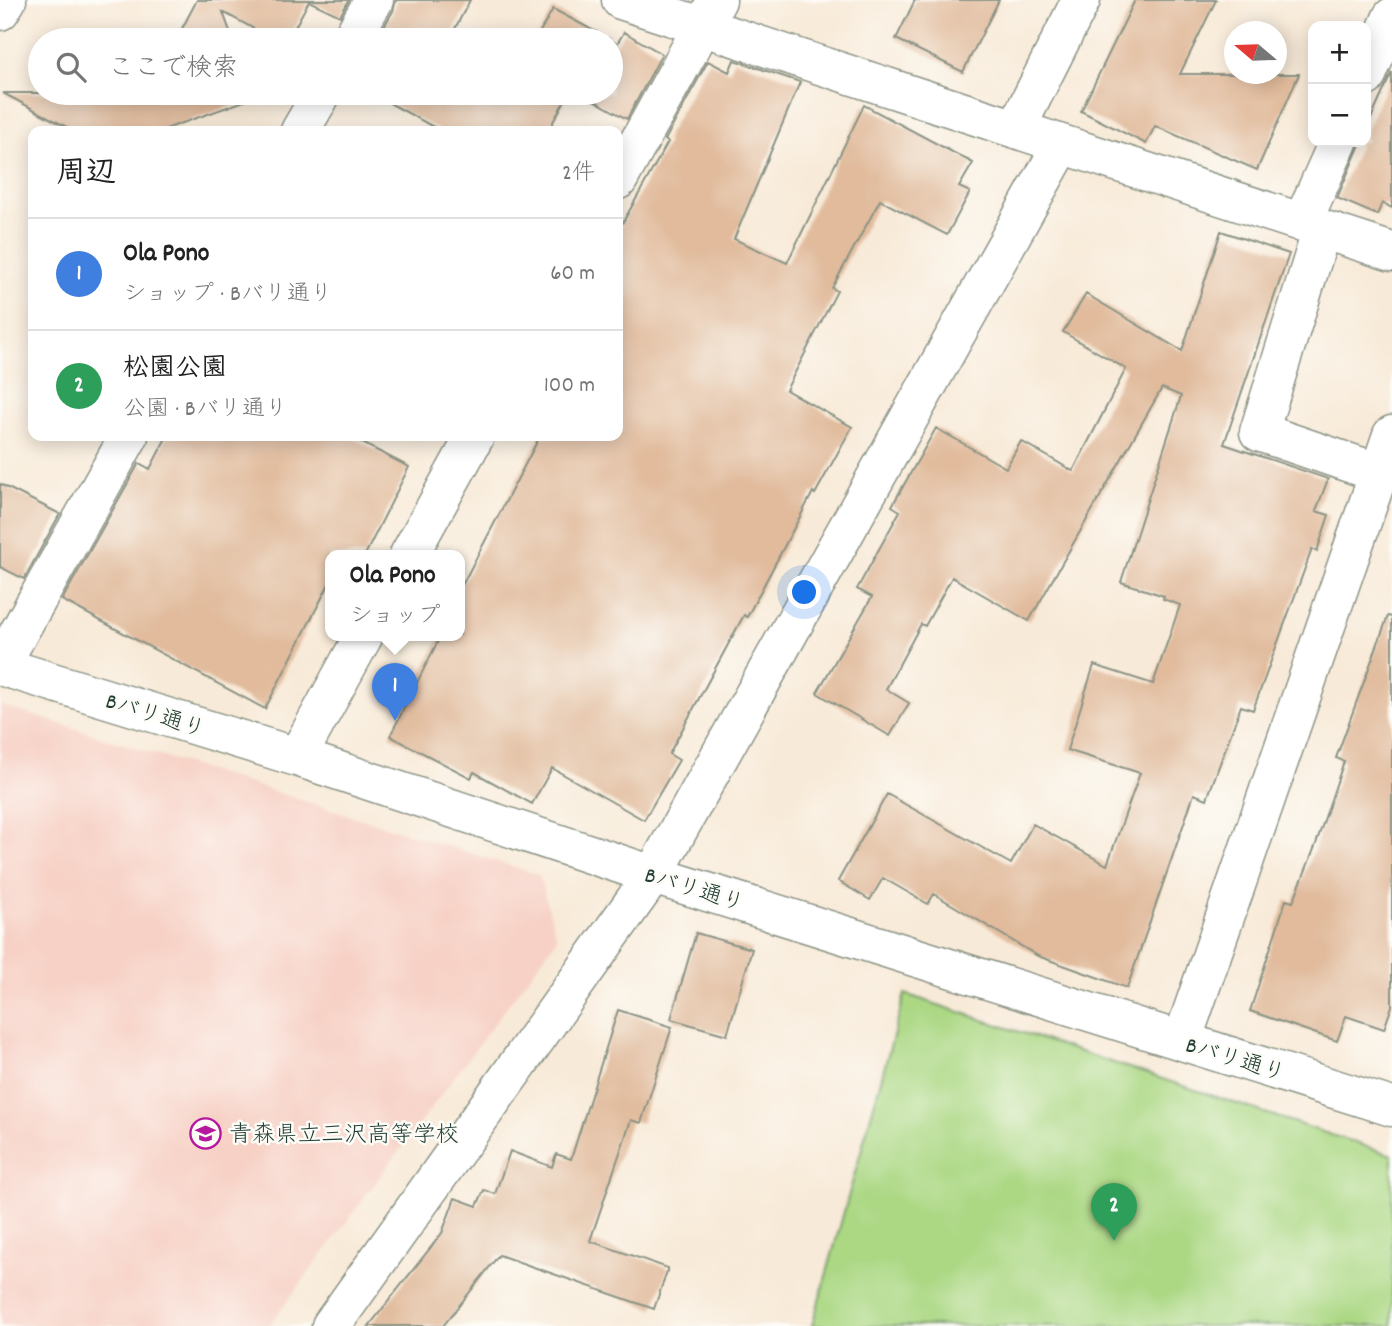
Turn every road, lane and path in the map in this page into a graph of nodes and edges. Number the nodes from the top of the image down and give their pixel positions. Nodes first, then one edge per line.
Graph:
1 (7, 0) edge
2 (374, 0) edge
3 (621, 0) edge
4 (1081, 0) edge
5 (0, 11) edge
6 (710, 13) edge
7 (1392, 17) edge
8 (358, 28) edge
9 (1371, 66) edge
10 (315, 105) edge
11 (303, 126) edge
12 (1016, 130) junction
13 (1062, 145) junction
14 (1336, 147) edge
15 (623, 171) edge
16 (1312, 226) junction
17 (1392, 253) edge
18 (1392, 435) edge
19 (127, 441) edge
20 (472, 441) edge
21 (1379, 473) junction
22 (412, 550) edge
23 (362, 641) edge
24 (0, 666) edge
25 (296, 757) junction
26 (653, 875) junction
27 (1182, 1041) junction
28 (1392, 1107) edge
29 (331, 1326) edge

1 - 5 street
2 - 8 street
3 - 6 street
4 - 12 street
6 - 12 street
6 - 15 street
7 - 9 street
10 - 11 street
12 - 13 street
13 - 16 street
13 - 26 street
14 - 16 street
16 - 17 street
16 - 21 street
18 - 21 street
19 - 24 street
20 - 22 street
21 - 27 street
23 - 25 street
24 - 25 street, Bバリ通り
25 - 26 street, Bバリ通り
26 - 27 street, Bバリ通り
26 - 29 street
27 - 28 street, Bバリ通り

